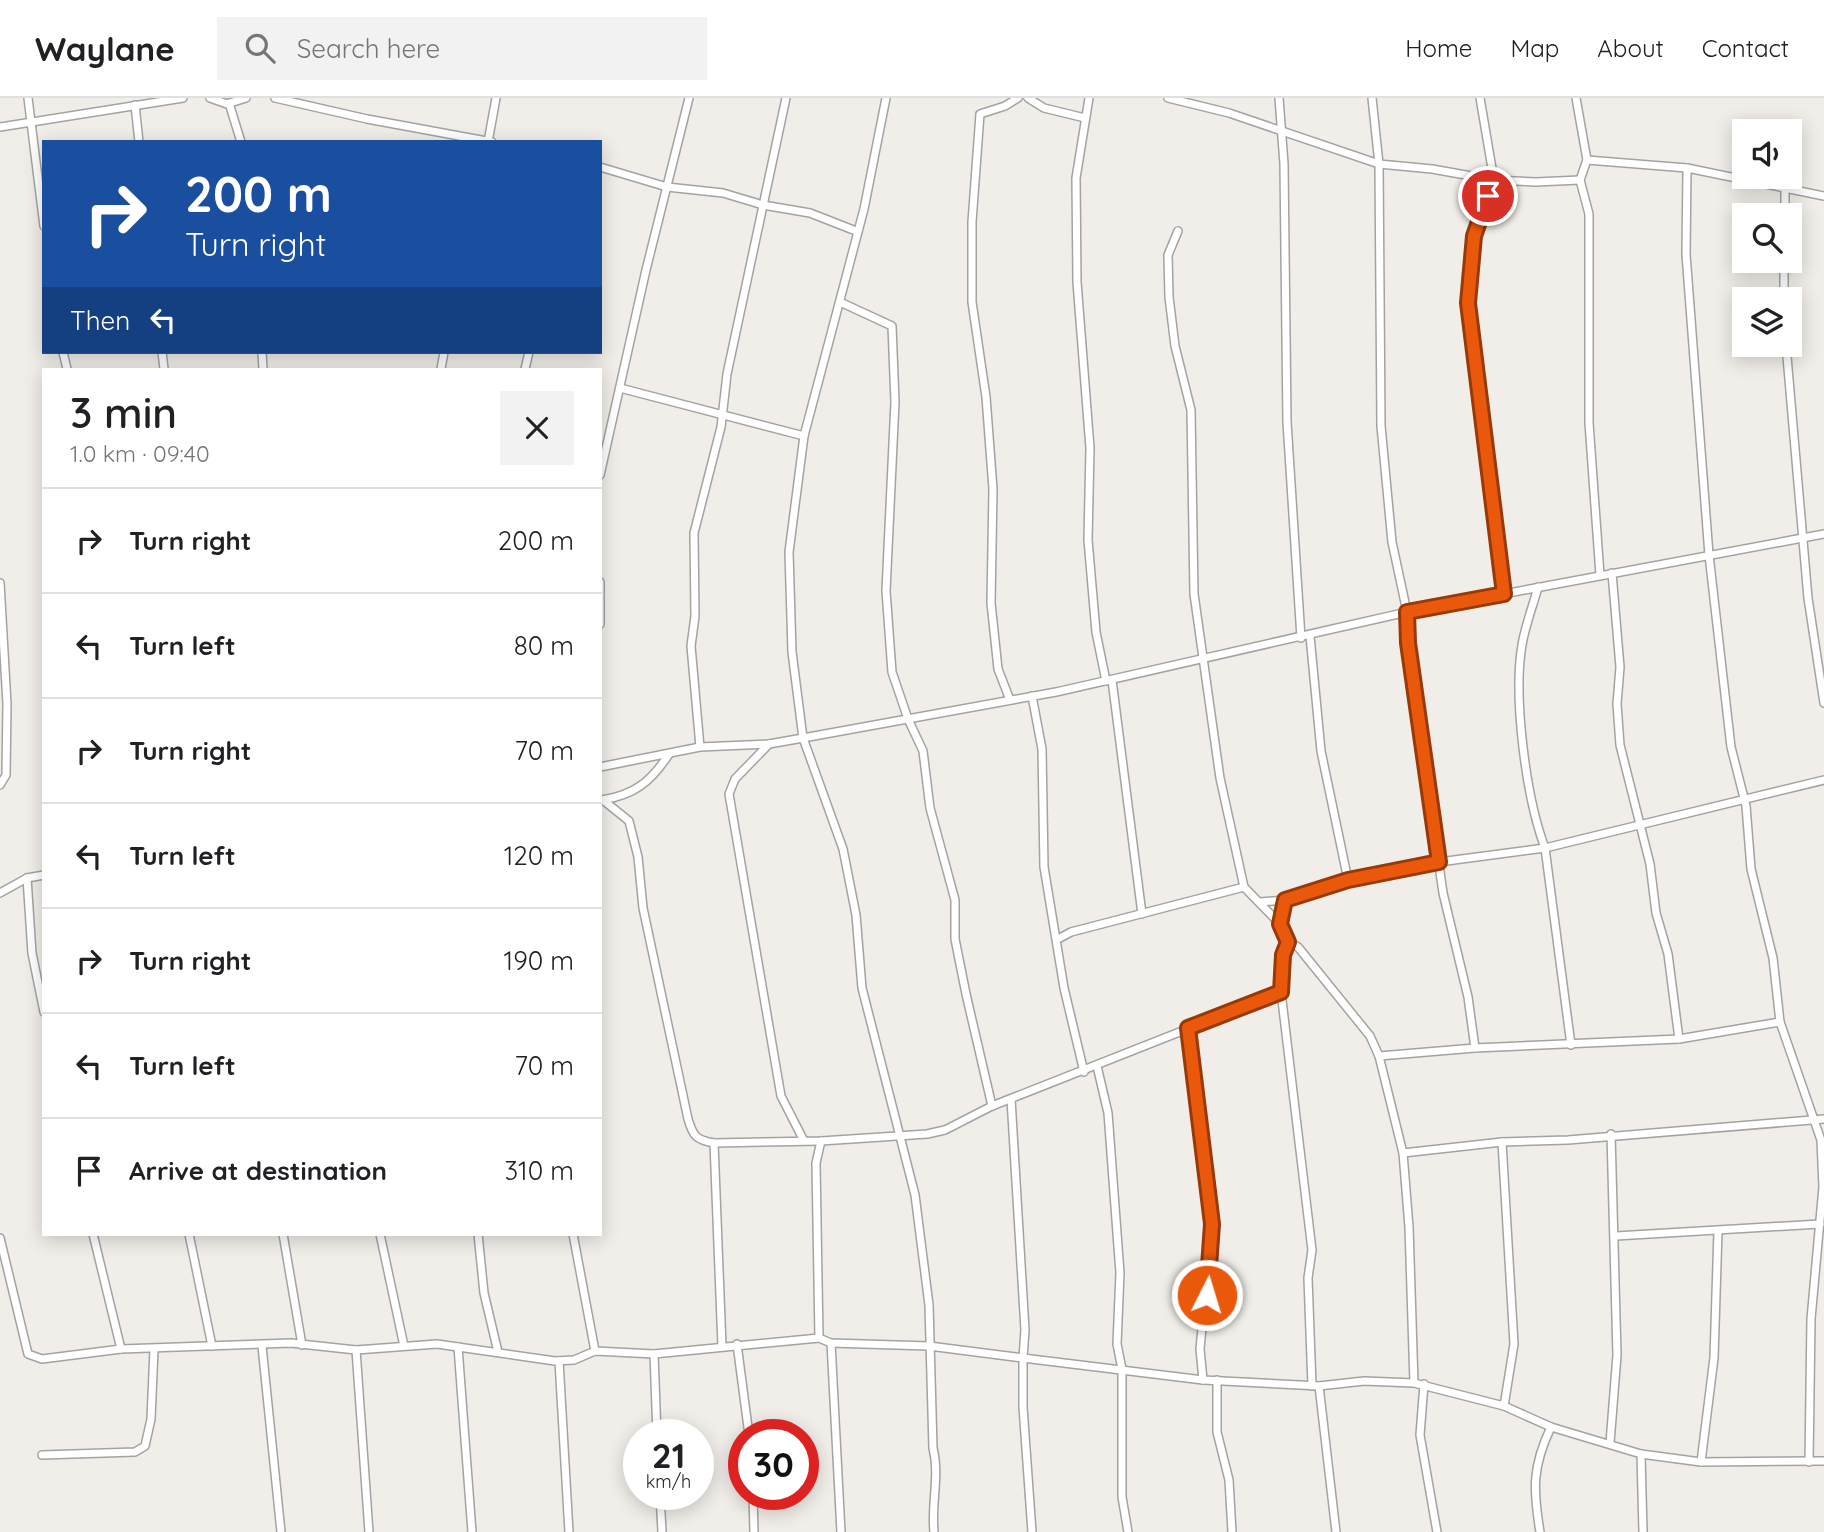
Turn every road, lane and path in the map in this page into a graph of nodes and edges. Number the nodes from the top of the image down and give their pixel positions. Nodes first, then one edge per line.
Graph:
1 (28, 98) edge
2 (183, 98) edge
3 (210, 98) edge
4 (246, 98) edge
5 (275, 98) edge
6 (496, 98) edge
7 (689, 98) edge
8 (786, 98) edge
9 (886, 98) edge
10 (1018, 98) edge
11 (1028, 98) edge
12 (1089, 98) edge
13 (1168, 98) edge
14 (1279, 98) edge
15 (1372, 98) edge
16 (1480, 98) edge
17 (1576, 98) edge
18 (229, 103) junction
19 (135, 105) junction
20 (1086, 118) junction
21 (31, 121) junction
22 (0, 127) edge
23 (1281, 130) junction
24 (139, 140) edge
25 (240, 140) edge
26 (483, 140) edge
27 (489, 140) edge
28 (1587, 160) junction
29 (1379, 164) junction
30 (602, 168) edge
31 (1687, 168) junction
32 (1732, 177) edge
33 (1494, 180) junction
34 (1580, 180) junction
35 (667, 187) junction
36 (1790, 189) edge
37 (1824, 196) edge
38 (763, 205) junction
39 (42, 210) edge
40 (856, 231) junction
41 (1178, 231) dead end
42 (840, 302) junction
43 (1787, 357) edge
44 (620, 388) junction
45 (722, 412) junction
46 (804, 436) junction
47 (602, 466) edge
48 (1824, 534) edge
49 (1802, 538) junction
50 (1709, 555) junction
51 (1612, 573) junction
52 (1601, 575) junction
53 (0, 583) edge
54 (1538, 587) junction
55 (1504, 594) junction
56 (1407, 612) junction
57 (1310, 636) junction
58 (1301, 638) junction
59 (1202, 660) junction
60 (1109, 680) junction
61 (1032, 696) junction
62 (1824, 699) edge
63 (1010, 700) junction
64 (908, 719) junction
65 (803, 738) junction
66 (769, 744) junction
67 (700, 747) junction
68 (670, 754) junction
69 (602, 767) edge
70 (1824, 780) edge
71 (0, 785) edge
72 (1742, 799) junction
73 (602, 800) edge
74 (1638, 825) junction
75 (1545, 848) junction
76 (1439, 862) junction
77 (42, 875) edge
78 (27, 878) junction
79 (1348, 880) junction
80 (1244, 887) junction
81 (0, 893) edge
82 (1285, 900) junction
83 (1260, 902) junction
84 (1142, 914) junction
85 (1280, 924) junction
86 (1058, 939) junction
87 (1288, 942) junction
88 (1281, 992) junction
89 (42, 1002) edge
90 (1780, 1022) junction
91 (1188, 1028) junction
92 (1678, 1039) junction
93 (1571, 1045) junction
94 (1475, 1048) junction
95 (1379, 1056) junction
96 (1097, 1066) junction
97 (1084, 1072) junction
98 (1010, 1099) junction
99 (992, 1106) junction
100 (1820, 1120) edge
101 (1611, 1135) junction
102 (900, 1136) junction
103 (803, 1139) junction
104 (821, 1141) junction
105 (1502, 1142) junction
106 (714, 1143) junction
107 (1403, 1153) junction
108 (1823, 1214) edge
109 (1820, 1224) junction
110 (1718, 1231) junction
111 (93, 1236) edge
112 (189, 1236) edge
113 (284, 1236) edge
114 (380, 1236) edge
115 (478, 1236) edge
116 (573, 1236) edge
117 (1616, 1236) junction
118 (0, 1238) edge
119 (820, 1338) junction
120 (831, 1343) junction
121 (737, 1344) junction
122 (302, 1345) junction
123 (212, 1346) junction
124 (262, 1346) junction
125 (404, 1346) junction
126 (722, 1346) junction
127 (929, 1346) junction
128 (458, 1347) junction
129 (121, 1349) junction
130 (154, 1349) junction
131 (356, 1350) junction
132 (596, 1351) junction
133 (498, 1352) junction
134 (654, 1354) junction
135 (1023, 1358) junction
136 (559, 1361) junction
137 (1122, 1369) junction
138 (1203, 1380) junction
139 (1217, 1380) junction
140 (1414, 1383) junction
141 (1424, 1384) junction
142 (1315, 1386) junction
143 (1504, 1406) junction
144 (656, 1419) edge
145 (746, 1419) edge
146 (1551, 1427) junction
147 (1610, 1443) junction
148 (1641, 1454) junction
149 (42, 1455) dead end
150 (1824, 1461) edge
151 (1701, 1462) junction
152 (1809, 1462) junction
153 (661, 1510) edge
154 (753, 1510) edge
155 (281, 1532) edge
156 (369, 1532) edge
157 (472, 1532) edge
158 (569, 1532) edge
159 (662, 1532) edge
160 (754, 1532) edge
161 (841, 1532) edge
162 (934, 1532) edge
163 (1032, 1532) edge
164 (1128, 1532) edge
165 (1232, 1532) edge
166 (1336, 1532) edge
167 (1437, 1532) edge
168 (1540, 1532) edge
169 (1643, 1532) edge

1 - 21 street
2 - 19 street
3 - 18 street
4 - 18 street
5 - 26 street
6 - 27 street
7 - 35 street
8 - 38 street
9 - 40 street
10 - 63 street
11 - 20 street
12 - 20 street
13 - 23 street
14 - 23 street
15 - 29 street
16 - 33 street
17 - 28 street
18 - 25 street
19 - 21 street
19 - 24 street
20 - 60 street
21 - 22 street
21 - 39 street
23 - 29 street
23 - 58 street
28 - 31 street
28 - 34 street
29 - 33 street
29 - 56 street
30 - 35 street
31 - 32 street
31 - 50 street
33 - 34 street
33 - 55 street
34 - 52 street
35 - 38 street
35 - 44 street
36 - 37 street
38 - 40 street
38 - 45 street
40 - 42 street
41 - 59 street
42 - 46 street
42 - 64 street
43 - 49 street
44 - 45 street
44 - 47 street
45 - 46 street
45 - 67 street
46 - 65 street
48 - 49 street
49 - 50 street
49 - 62 street
50 - 51 street
50 - 72 street
51 - 52 street
51 - 74 street
52 - 54 street
53 - 71 street
54 - 55 street
54 - 75 street
55 - 56 street
56 - 57 street
56 - 76 street
57 - 58 street
57 - 79 street
58 - 59 street
59 - 60 street
59 - 80 street
60 - 61 street
60 - 84 street
61 - 63 street
61 - 86 street
63 - 64 street
64 - 65 street
64 - 99 street
65 - 66 street
65 - 102 street
66 - 67 street
66 - 103 street
67 - 68 street
68 - 69 street
68 - 73 street
70 - 72 street
72 - 74 street
72 - 90 street
73 - 106 street
74 - 75 street
74 - 92 street
75 - 76 street
75 - 93 street
76 - 79 street
76 - 94 street
77 - 78 street
78 - 81 street
78 - 89 street
79 - 82 street
80 - 83 street
80 - 84 street
82 - 83 street
82 - 85 street
83 - 85 street
84 - 86 street
85 - 87 street
86 - 97 street
87 - 88 street
87 - 95 street
88 - 91 street
88 - 142 street
90 - 92 street
90 - 100 street
91 - 96 street
91 - 138 street
92 - 93 street
93 - 94 street
94 - 95 street
95 - 107 street
96 - 97 street
96 - 137 street
97 - 98 street
98 - 99 street
98 - 135 street
99 - 102 street
100 - 101 street
100 - 108 street
101 - 105 street
101 - 117 street
102 - 104 street
102 - 127 street
103 - 104 street
103 - 106 street
104 - 119 street
105 - 107 street
105 - 143 street
106 - 126 street
107 - 140 street
108 - 109 street
109 - 110 street
109 - 152 street
110 - 117 street
110 - 151 street
111 - 129 street
112 - 123 street
113 - 122 street
114 - 125 street
115 - 133 street
116 - 132 street
117 - 147 street
118 - 129 street
119 - 120 street
119 - 121 street
120 - 127 street
120 - 161 street
121 - 126 street
121 - 145 street
122 - 124 street
122 - 131 street
123 - 124 street
123 - 130 street
124 - 155 street
125 - 128 street
125 - 131 street
126 - 134 street
127 - 135 street
127 - 162 street
128 - 133 street
128 - 157 street
129 - 130 street
130 - 149 street
131 - 156 street
132 - 134 street
132 - 136 street
133 - 136 street
134 - 144 street
135 - 137 street
135 - 163 street
136 - 158 street
137 - 138 street
137 - 164 street
138 - 139 street
139 - 142 street
139 - 165 street
140 - 141 street
140 - 142 street
141 - 143 street
141 - 167 street
142 - 166 street
143 - 146 street
146 - 147 street
146 - 168 street
147 - 148 street
148 - 151 street
148 - 169 street
150 - 152 street
151 - 152 street
153 - 159 street
154 - 160 street

